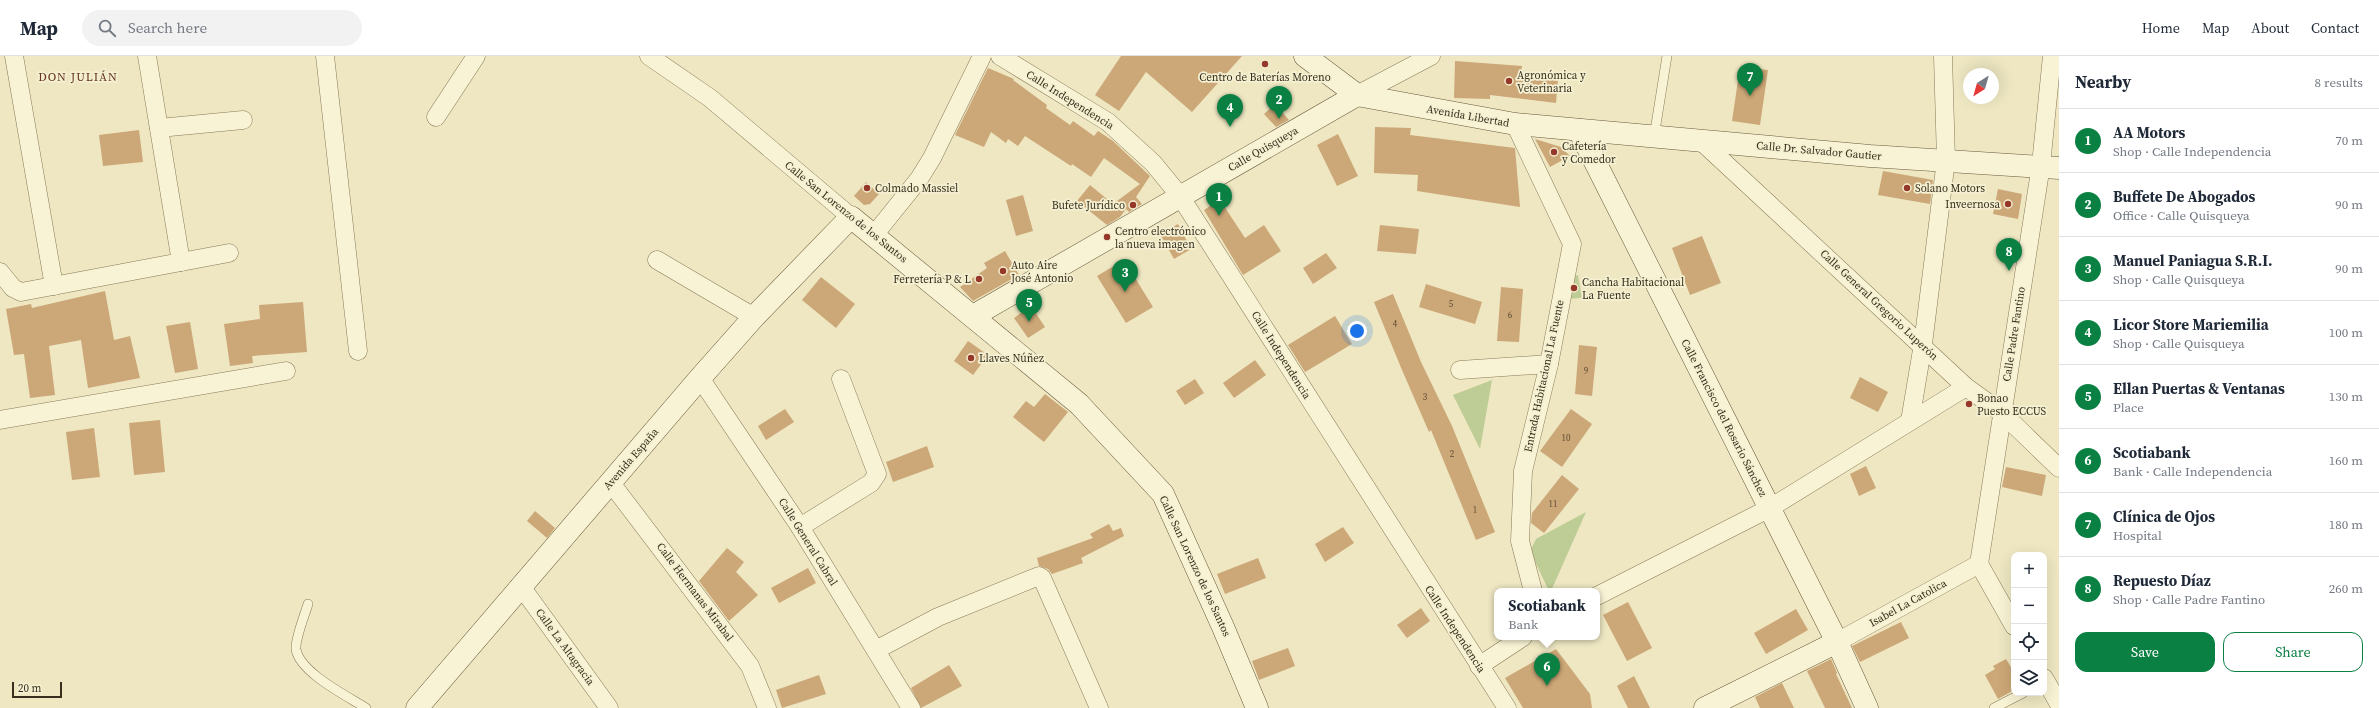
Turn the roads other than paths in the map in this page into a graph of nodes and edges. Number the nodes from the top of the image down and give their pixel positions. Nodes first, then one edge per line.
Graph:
1 (14, 56) edge
2 (147, 56) edge
3 (325, 56) edge
4 (476, 56) edge
5 (982, 56) edge
6 (1000, 56) edge
7 (1305, 56) edge
8 (1431, 56) edge
9 (1667, 56) edge
10 (1943, 56) edge
11 (2052, 56) edge
12 (658, 58) edge
13 (1357, 95) junction
14 (436, 117) dead end
15 (243, 120) dead end
16 (1515, 124) junction
17 (159, 128) junction
18 (1579, 130) junction
19 (1654, 137) junction
20 (1701, 141) junction
21 (1946, 160) junction
22 (2050, 166) edge
23 (1180, 196) junction
24 (851, 217) junction
25 (874, 235) junction
26 (229, 253) dead end
27 (657, 260) dead end
28 (181, 262) junction
29 (0, 272) edge
30 (54, 286) junction
31 (973, 316) junction
32 (754, 318) junction
33 (1923, 344) junction
34 (358, 351) dead end
35 (1549, 364) junction
36 (1460, 370) dead end
37 (286, 371) dead end
38 (700, 378) junction
39 (840, 379) dead end
40 (1966, 387) junction
41 (2002, 413) junction
42 (0, 420) edge
43 (1910, 421) junction
44 (2059, 468) edge
45 (611, 483) junction
46 (1770, 508) junction
47 (800, 527) junction
48 (1979, 564) junction
49 (520, 585) junction
50 (1532, 588) edge
51 (1600, 594) edge
52 (308, 604) dead end
53 (2013, 624) edge
54 (1518, 640) edge
55 (1837, 642) junction
56 (876, 650) junction
57 (1479, 666) junction
58 (2047, 683) edge
59 (2017, 696) edge
60 (2059, 704) edge
61 (366, 708) edge
62 (417, 708) edge
63 (609, 708) edge
64 (767, 708) edge
65 (911, 708) edge
66 (1099, 708) edge
67 (1257, 708) edge
68 (1507, 708) edge
69 (1705, 708) edge
70 (1867, 708) edge
71 (1994, 708) edge

1 - 30 street
2 - 17 street
3 - 34 street
4 - 14 street
5 - 25 street
6 - 23 street, Calle Independencia
7 - 13 street
8 - 13 street, Calle Quisqueya
9 - 19 lane
10 - 21 street
11 - 22 street, Calle Padre Fantino
12 - 24 street, Calle San Lorenzo de los Santos
13 - 16 street, Avenida Libertad
13 - 23 street, Calle Quisqueya
15 - 17 street
16 - 18 street, Avenida Libertad
16 - 35 street, Entrada Habitacional La Fuente
17 - 28 street
18 - 19 street, Calle Dr. Salvador Gautier
18 - 46 street, Calle Francisco del Rosario Sánchez
19 - 20 street, Calle Dr. Salvador Gautier
20 - 21 street, Calle Dr. Salvador Gautier
20 - 33 street, Calle General Gregorio Luperón
21 - 22 street, Calle Dr. Salvador Gautier
21 - 33 street
22 - 41 street, Calle Padre Fantino
23 - 31 street, Calle Quisqueya
23 - 57 street, Calle Independencia
24 - 25 street, Calle San Lorenzo de los Santos
24 - 32 street, Avenida España
25 - 31 street, Calle San Lorenzo de los Santos
26 - 28 street
27 - 32 street
28 - 30 street
29 - 30 street
31 - 67 street, Calle San Lorenzo de los Santos
32 - 38 street, Avenida España
33 - 40 street, Calle General Gregorio Luperón
33 - 43 street
35 - 36 street
35 - 50 street, Entrada Habitacional La Fuente
37 - 42 street
38 - 45 street, Avenida España
38 - 47 street, Calle General Cabral
39 - 47 street
40 - 41 street, Calle General Gregorio Luperón
40 - 43 street
41 - 44 street, Calle General Gregorio Luperón
41 - 48 street, Calle Padre Fantino
43 - 46 street
45 - 49 street, Avenida España
45 - 64 street, Calle Hermanas Mirabal
46 - 51 street
46 - 55 street, Calle Francisco del Rosario Sánchez
47 - 56 street, Calle General Cabral
48 - 53 street
48 - 55 street, Isabel La Catolica
49 - 62 street, Avenida España
49 - 63 street, Calle La Altagracia
52 - 61 lane
54 - 57 street
55 - 69 street
55 - 70 street, Calle Francisco del Rosario Sánchez
56 - 65 street, Calle General Cabral
56 - 66 street
57 - 68 street, Calle Independencia
58 - 60 street
59 - 71 lane

